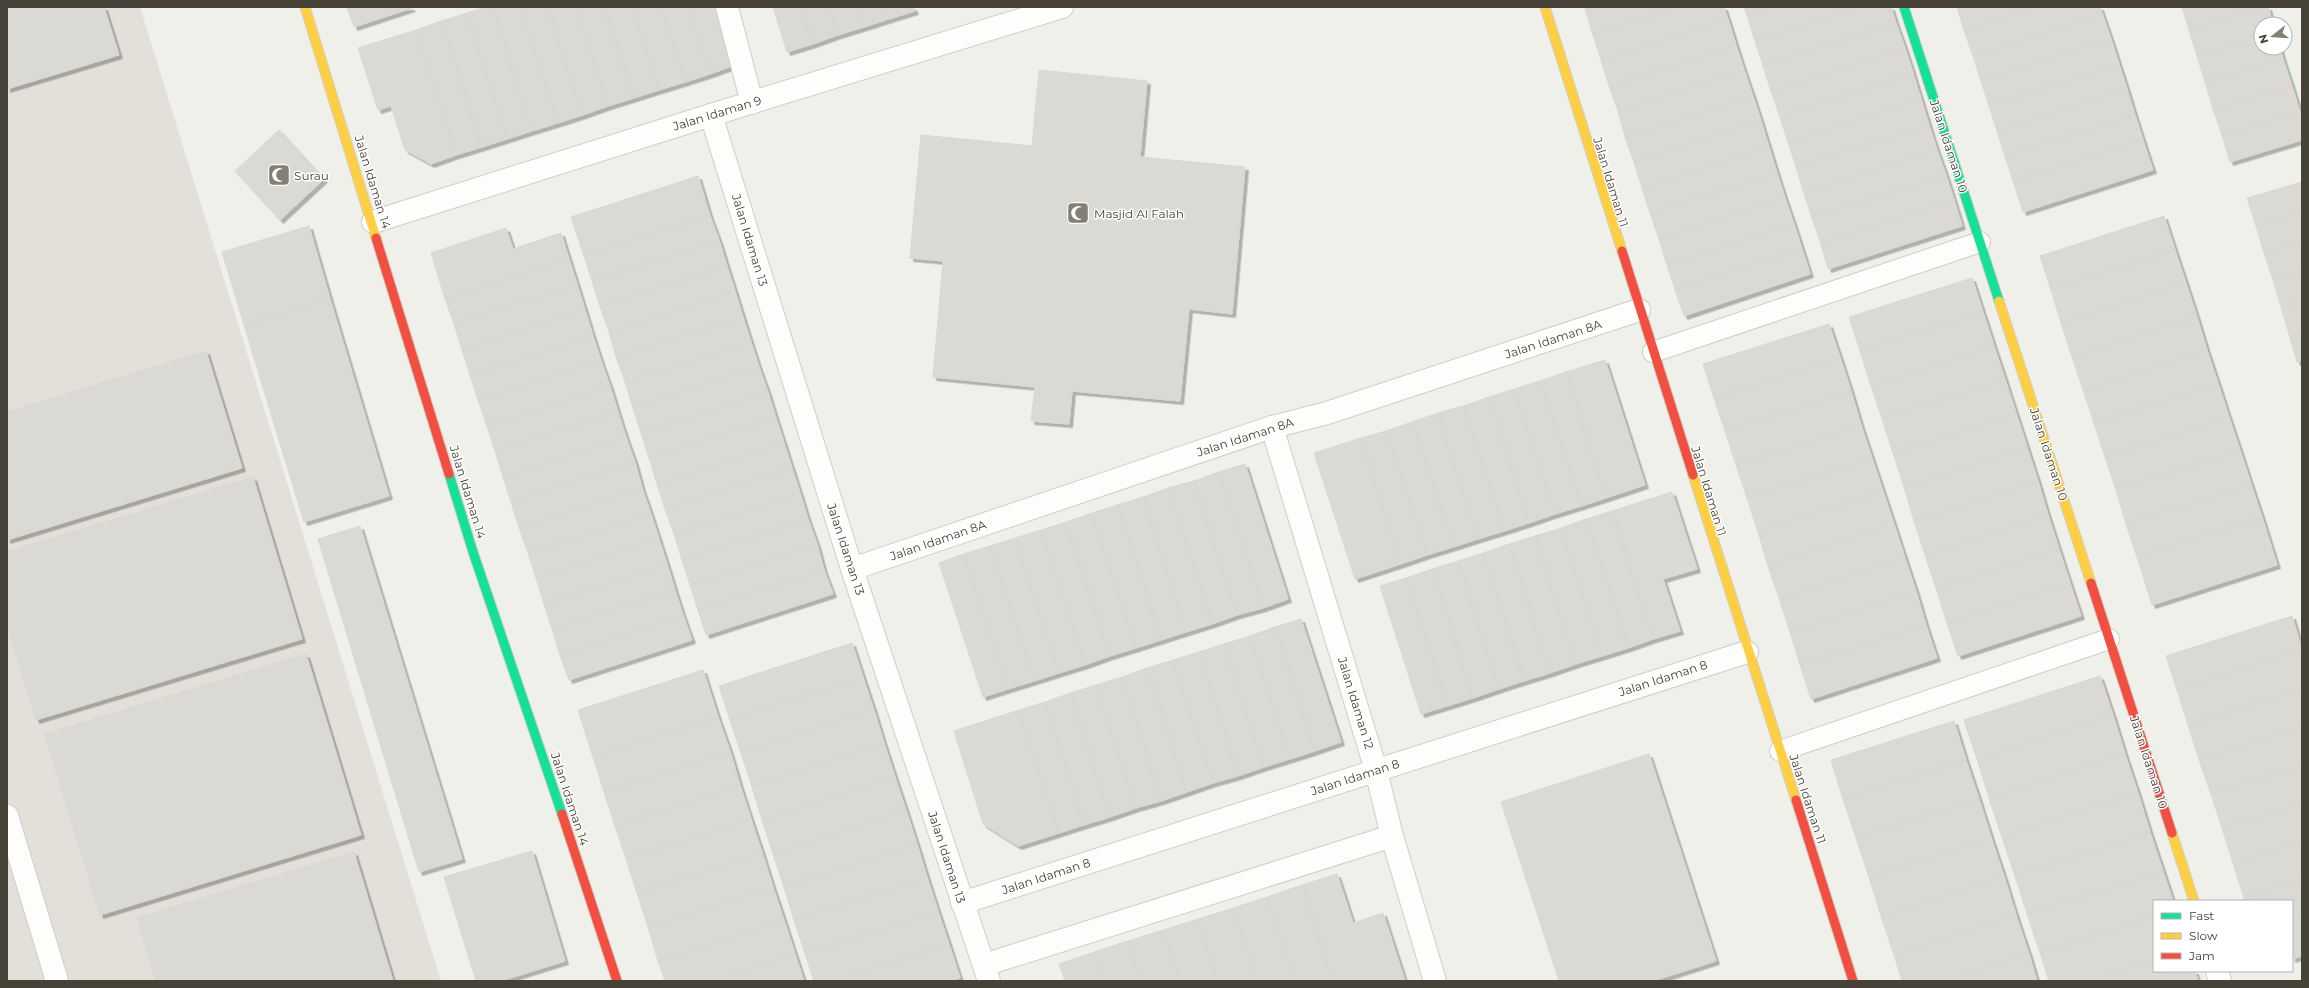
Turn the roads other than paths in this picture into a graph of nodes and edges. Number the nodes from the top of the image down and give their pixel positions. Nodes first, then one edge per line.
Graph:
1 (305, 7) edge
2 (727, 7) edge
3 (1062, 7) edge
4 (1545, 7) edge
5 (1904, 7) edge
6 (752, 102) junction
7 (711, 115) junction
8 (373, 222) junction
9 (1980, 242) junction
10 (1639, 310) junction
11 (1653, 352) junction
12 (1272, 427) junction
13 (852, 569) junction
14 (2109, 639) junction
15 (1747, 652) junction
16 (1780, 751) junction
17 (1376, 770) junction
18 (7, 816) edge
19 (1392, 836) junction
20 (2194, 900) edge
21 (962, 903) junction
22 (986, 973) edge
23 (57, 981) edge
24 (617, 981) edge
25 (1435, 981) edge
26 (1853, 981) edge

1 - 8 street, Jalan Idaman 14
2 - 6 street
3 - 6 street, Jalan Idaman 9
4 - 10 street, Jalan Idaman 11
5 - 9 street, Jalan Idaman 10
6 - 7 street, Jalan Idaman 9
7 - 8 street, Jalan Idaman 9
7 - 13 street, Jalan Idaman 13
8 - 24 street, Jalan Idaman 14
9 - 11 lane
9 - 14 street, Jalan Idaman 10
10 - 11 street, Jalan Idaman 11
10 - 12 street, Jalan Idaman 8A
11 - 15 street, Jalan Idaman 11
12 - 13 street, Jalan Idaman 8A
12 - 17 street, Jalan Idaman 12
13 - 21 street, Jalan Idaman 13
14 - 16 lane
14 - 20 street, Jalan Idaman 10
15 - 16 street, Jalan Idaman 11
15 - 17 street, Jalan Idaman 8
16 - 26 street, Jalan Idaman 11
17 - 19 street, Jalan Idaman 12
17 - 21 street, Jalan Idaman 8
18 - 23 street
19 - 22 street
19 - 25 street, Jalan Idaman 12
21 - 22 street, Jalan Idaman 13

